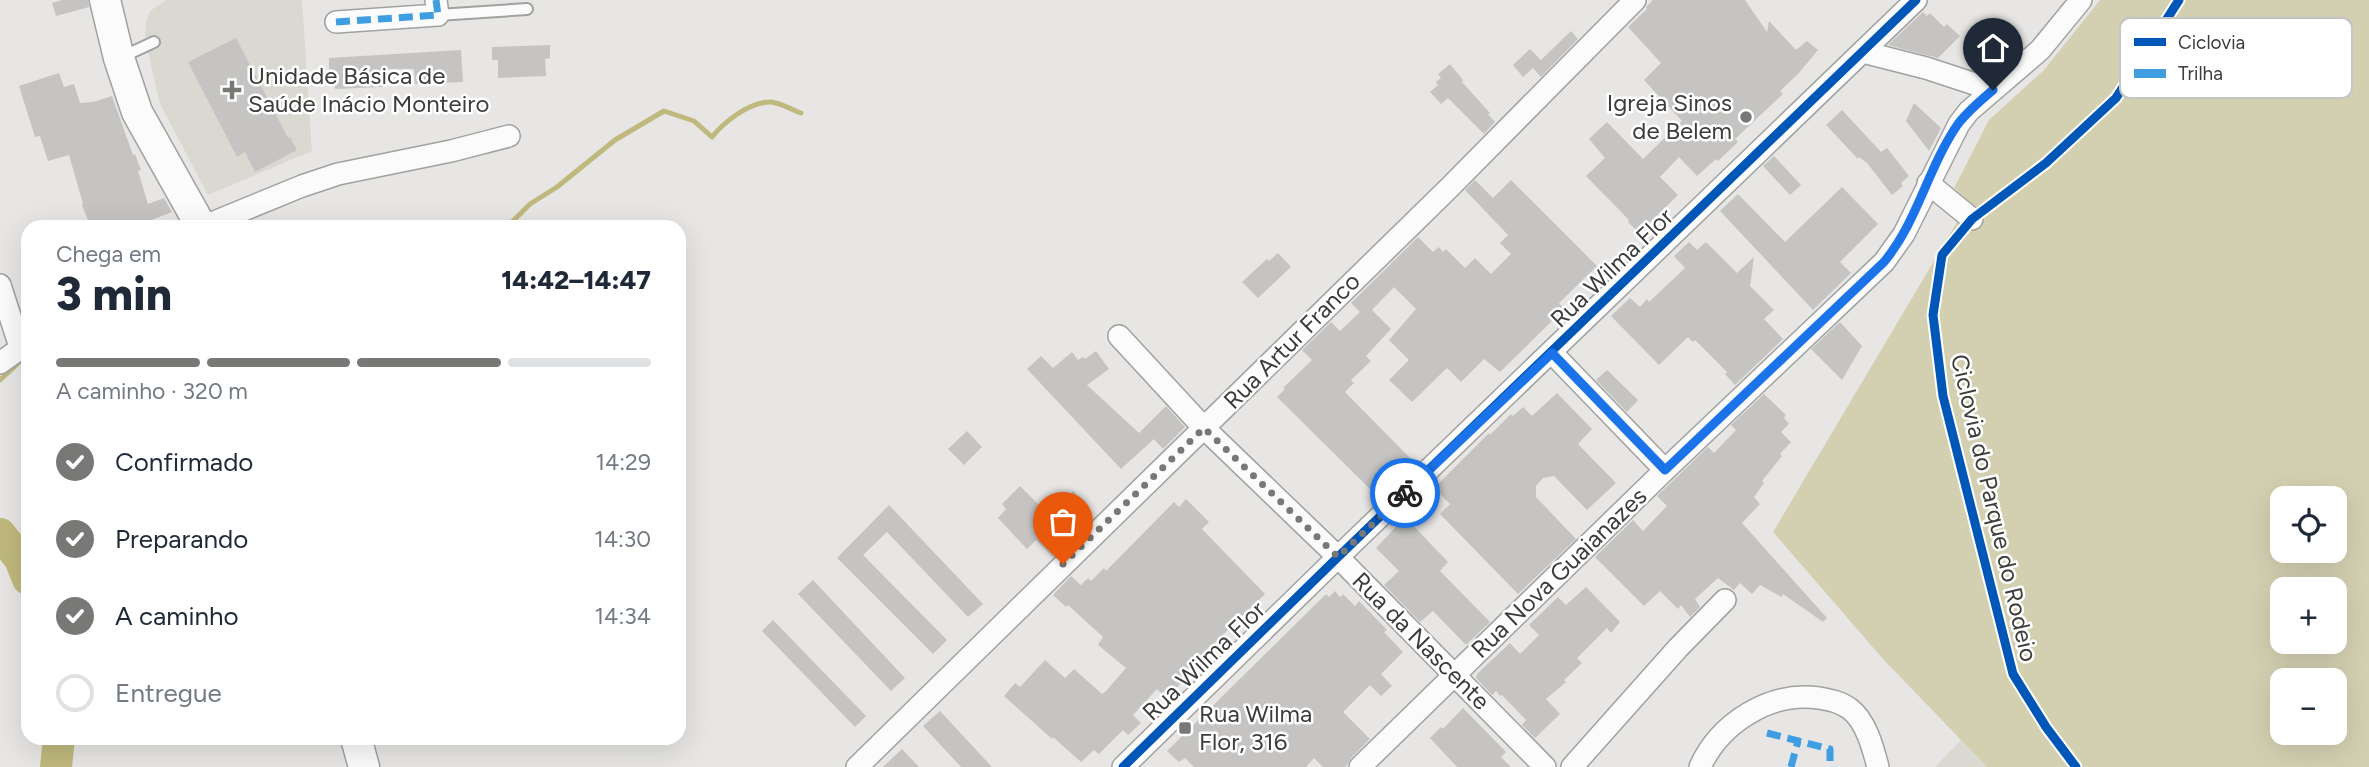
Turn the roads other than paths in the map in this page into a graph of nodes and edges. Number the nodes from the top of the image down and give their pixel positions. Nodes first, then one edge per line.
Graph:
1 (105, 0) edge
2 (1635, 0) edge
3 (1916, 0) edge
4 (2081, 0) edge
5 (437, 7) edge
6 (527, 9) dead end
7 (336, 22) dead end
8 (154, 42) dead end
9 (1863, 52) junction
10 (119, 58) junction
11 (1993, 90) junction
12 (509, 136) dead end
13 (1928, 183) junction
14 (1972, 219) dead end
15 (197, 220) edge
16 (221, 220) edge
17 (0, 285) edge
18 (1119, 336) dead end
19 (21, 338) edge
20 (21, 347) edge
21 (1552, 353) junction
22 (0, 363) edge
23 (1204, 428) junction
24 (1665, 470) junction
25 (1338, 557) junction
26 (1725, 600) dead end
27 (1455, 674) junction
28 (358, 745) edge
29 (1874, 765) edge
30 (364, 767) edge
31 (857, 767) edge
32 (1124, 767) edge
33 (1360, 767) edge
34 (1545, 767) edge
35 (1572, 767) edge
36 (1700, 767) edge

1 - 10 street
2 - 23 street, Rua Artur Franco
3 - 9 street, Rua Wilma Flor
4 - 11 street, Rua Nova Guaianazes
5 - 6 lane
5 - 7 street
8 - 10 lane
9 - 11 street
9 - 21 street, Rua Wilma Flor
10 - 15 street
11 - 13 street, Rua Nova Guaianazes
12 - 16 street
13 - 14 street
13 - 24 street, Rua Nova Guaianazes
17 - 19 street
18 - 23 street, Rua da Nascente
20 - 22 street
21 - 24 street
21 - 25 street, Rua Wilma Flor
23 - 25 street, Rua da Nascente
23 - 31 street, Rua Artur Franco
24 - 27 street, Rua Nova Guaianazes
25 - 27 street, Rua da Nascente
25 - 32 street, Rua Wilma Flor
26 - 35 street
27 - 33 street, Rua Nova Guaianazes
27 - 34 street, Rua da Nascente
28 - 30 street
29 - 36 street

